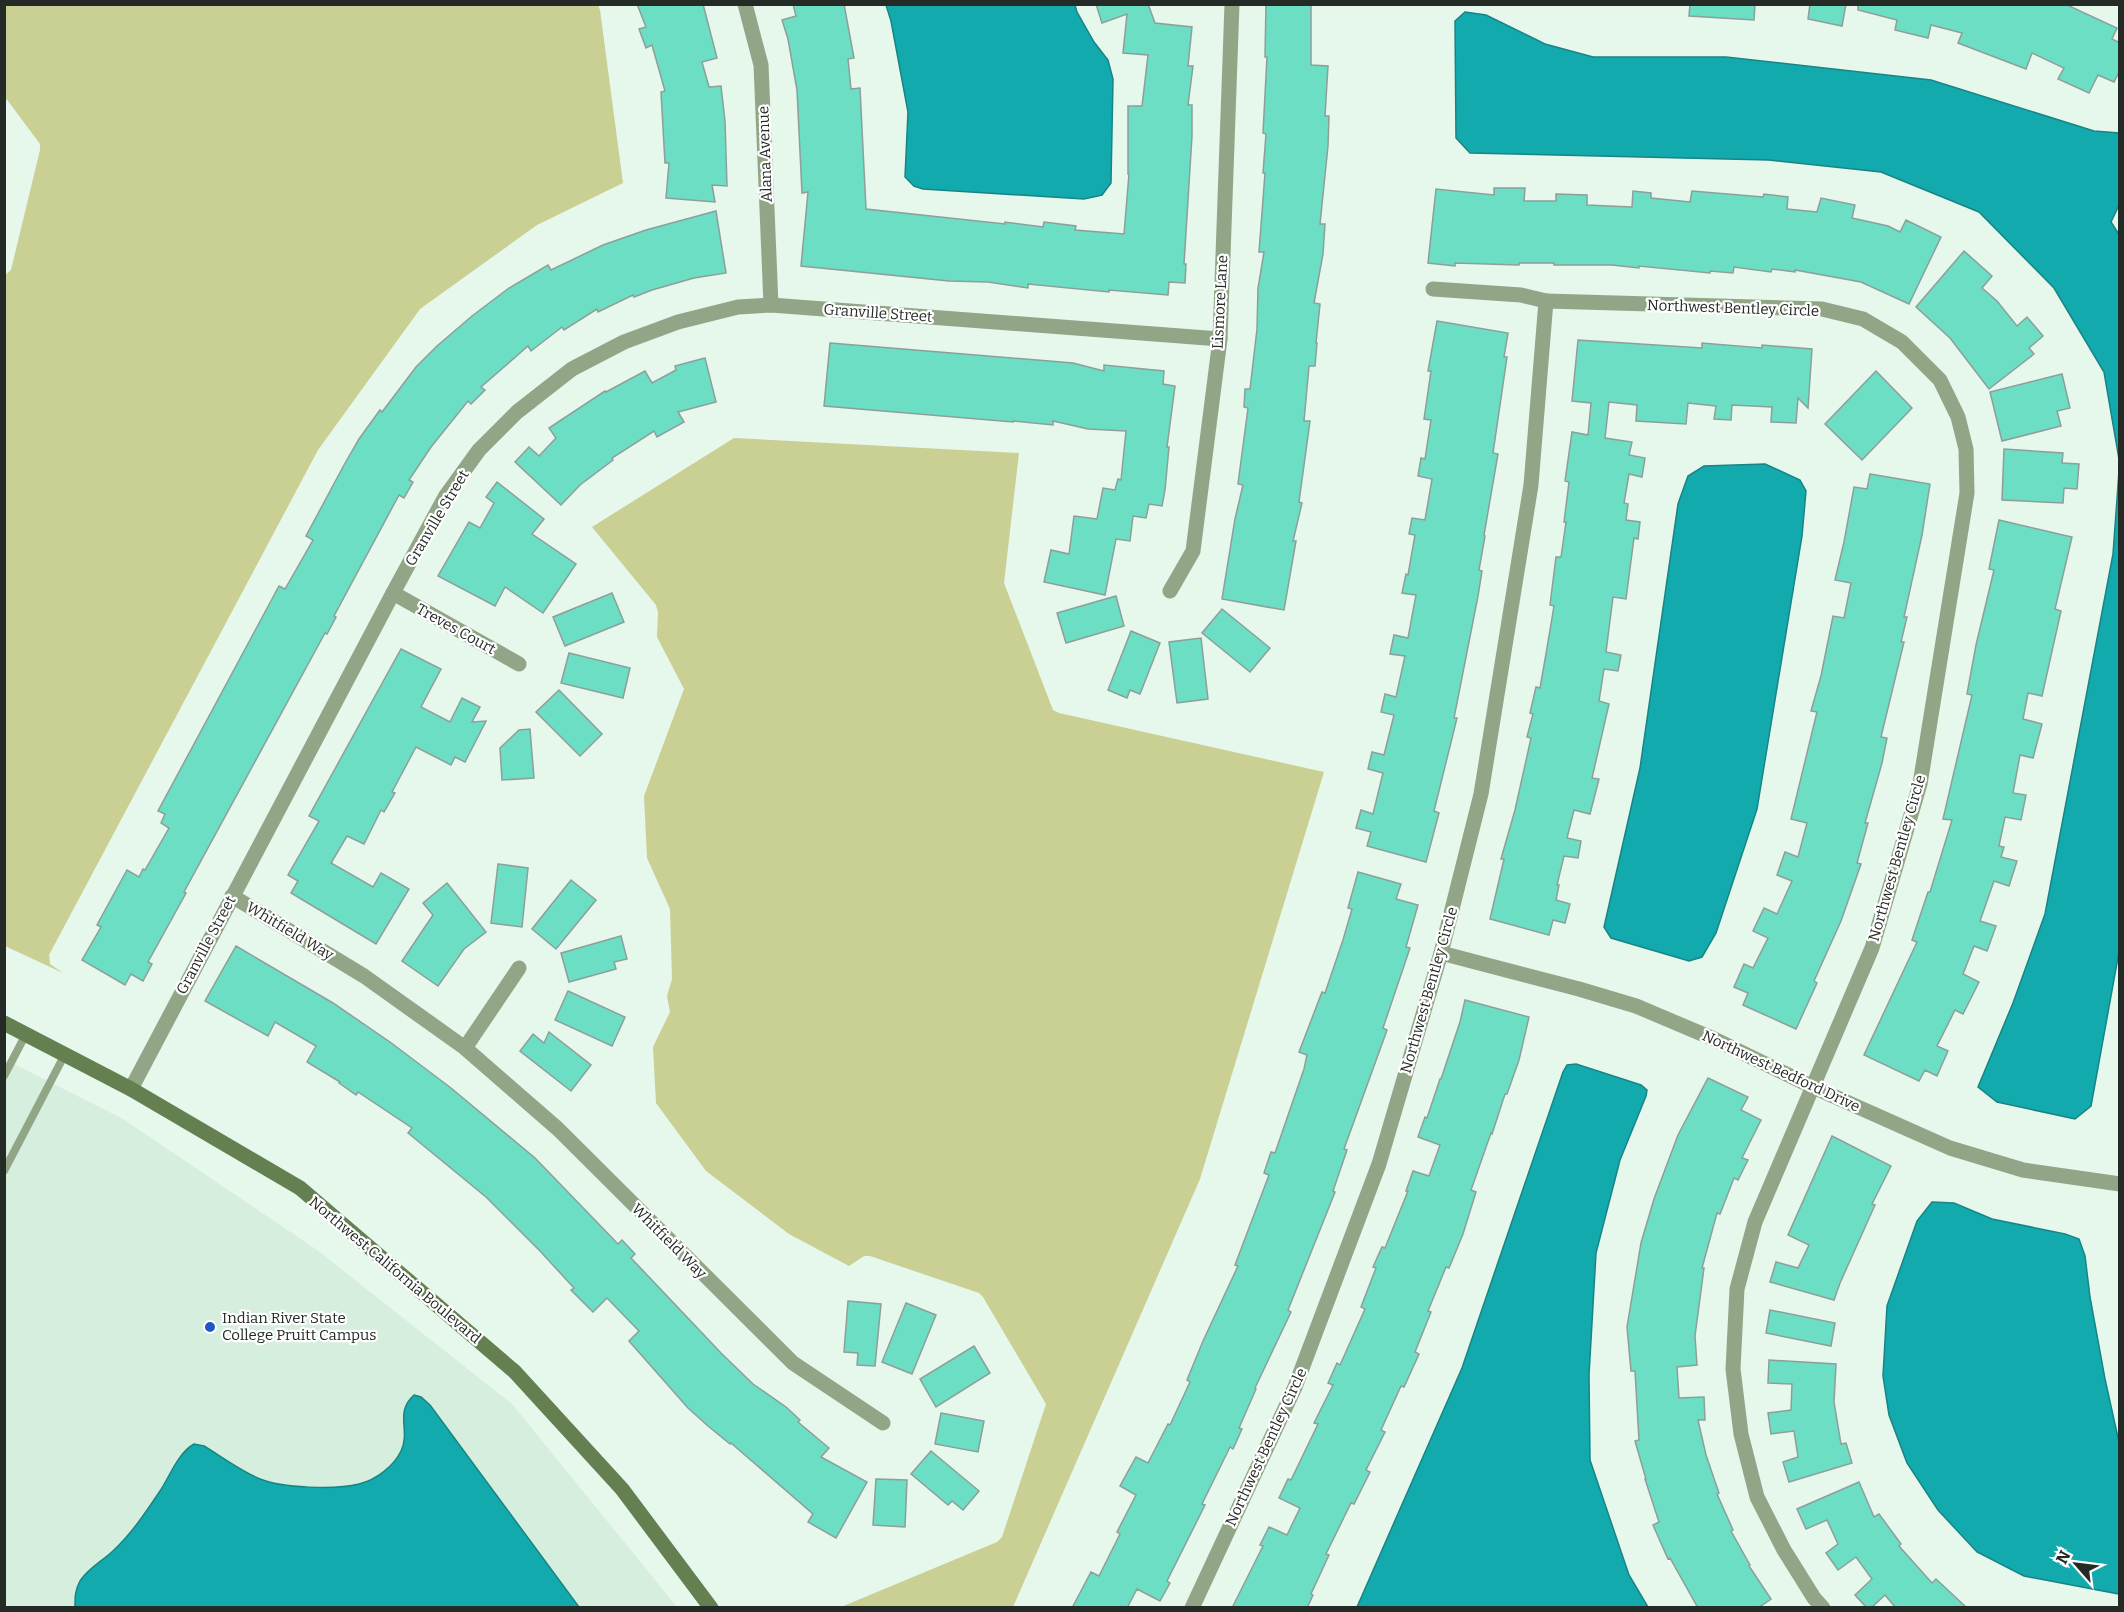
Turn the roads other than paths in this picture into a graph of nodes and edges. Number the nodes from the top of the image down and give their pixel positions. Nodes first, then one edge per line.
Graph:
1 (745, 4) edge
2 (1232, 4) edge
3 (1433, 289) dead end
4 (1546, 302) junction
5 (771, 305) junction
6 (1220, 339) junction
7 (1170, 591) dead end
8 (393, 593) junction
9 (519, 664) dead end
10 (232, 896) junction
11 (1442, 953) junction
12 (519, 968) dead end
13 (4, 1023) edge
14 (26, 1034) junction
15 (465, 1048) junction
16 (65, 1054) junction
17 (4, 1076) edge
18 (1814, 1087) junction
19 (131, 1089) junction
20 (4, 1171) edge
21 (2120, 1184) edge
22 (883, 1423) dead end
23 (711, 1608) edge
24 (1192, 1608) edge
25 (1823, 1608) edge

1 - 5 street, Alana Avenue
2 - 6 street, Lismore Lane
3 - 4 street, Northwest Bentley Circle
4 - 11 street, Northwest Bentley Circle
4 - 18 street, Northwest Bentley Circle
5 - 6 street, Granville Street
5 - 8 street, Granville Street
6 - 7 street, Lismore Lane
8 - 9 street, Treves Court
8 - 10 street, Granville Street
10 - 15 street, Whitfield Way
10 - 19 street, Granville Street
11 - 18 street, Northwest Bedford Drive
11 - 24 street, Northwest Bentley Circle
12 - 15 street
13 - 14 street, Northwest California Boulevard
14 - 16 street, Northwest California Boulevard
14 - 17 lane
15 - 22 street, Whitfield Way
16 - 19 street, Northwest California Boulevard
16 - 20 lane
18 - 21 street, Northwest Bedford Drive
18 - 25 street, Northwest Bentley Circle
19 - 23 street, Northwest California Boulevard

